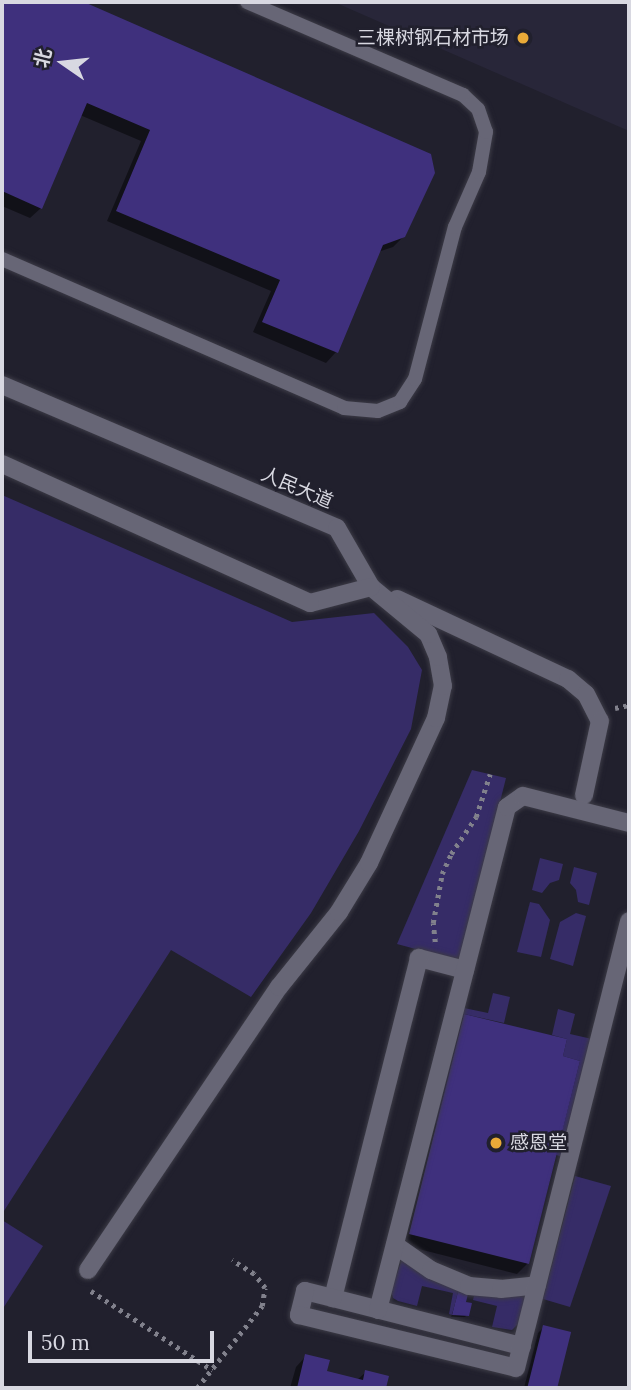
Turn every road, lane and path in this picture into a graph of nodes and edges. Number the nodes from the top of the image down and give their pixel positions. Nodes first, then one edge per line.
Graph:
1 (247, 2) edge
2 (2, 259) edge
3 (2, 385) edge
4 (2, 464) edge
5 (371, 587) junction
6 (490, 774) dead end
7 (582, 803) junction
8 (629, 823) edge
9 (629, 921) edge
10 (440, 964) junction
11 (465, 970) junction
12 (395, 1245) junction
13 (232, 1260) dead end
14 (88, 1270) joint
15 (537, 1285) junction
16 (333, 1298) junction
17 (378, 1310) junction
18 (522, 1346) junction
19 (212, 1370) junction
20 (197, 1388) edge

1 - 2 lane
3 - 5 street, 人民大道
4 - 5 street
5 - 7 street
5 - 14 street
6 - 10 path
7 - 8 street
7 - 11 street
9 - 15 street
10 - 11 street
10 - 16 street
11 - 12 street
12 - 15 street
12 - 17 street
13 - 19 path
14 - 19 path
15 - 18 street
16 - 17 street
16 - 18 street
17 - 18 street
19 - 20 path

